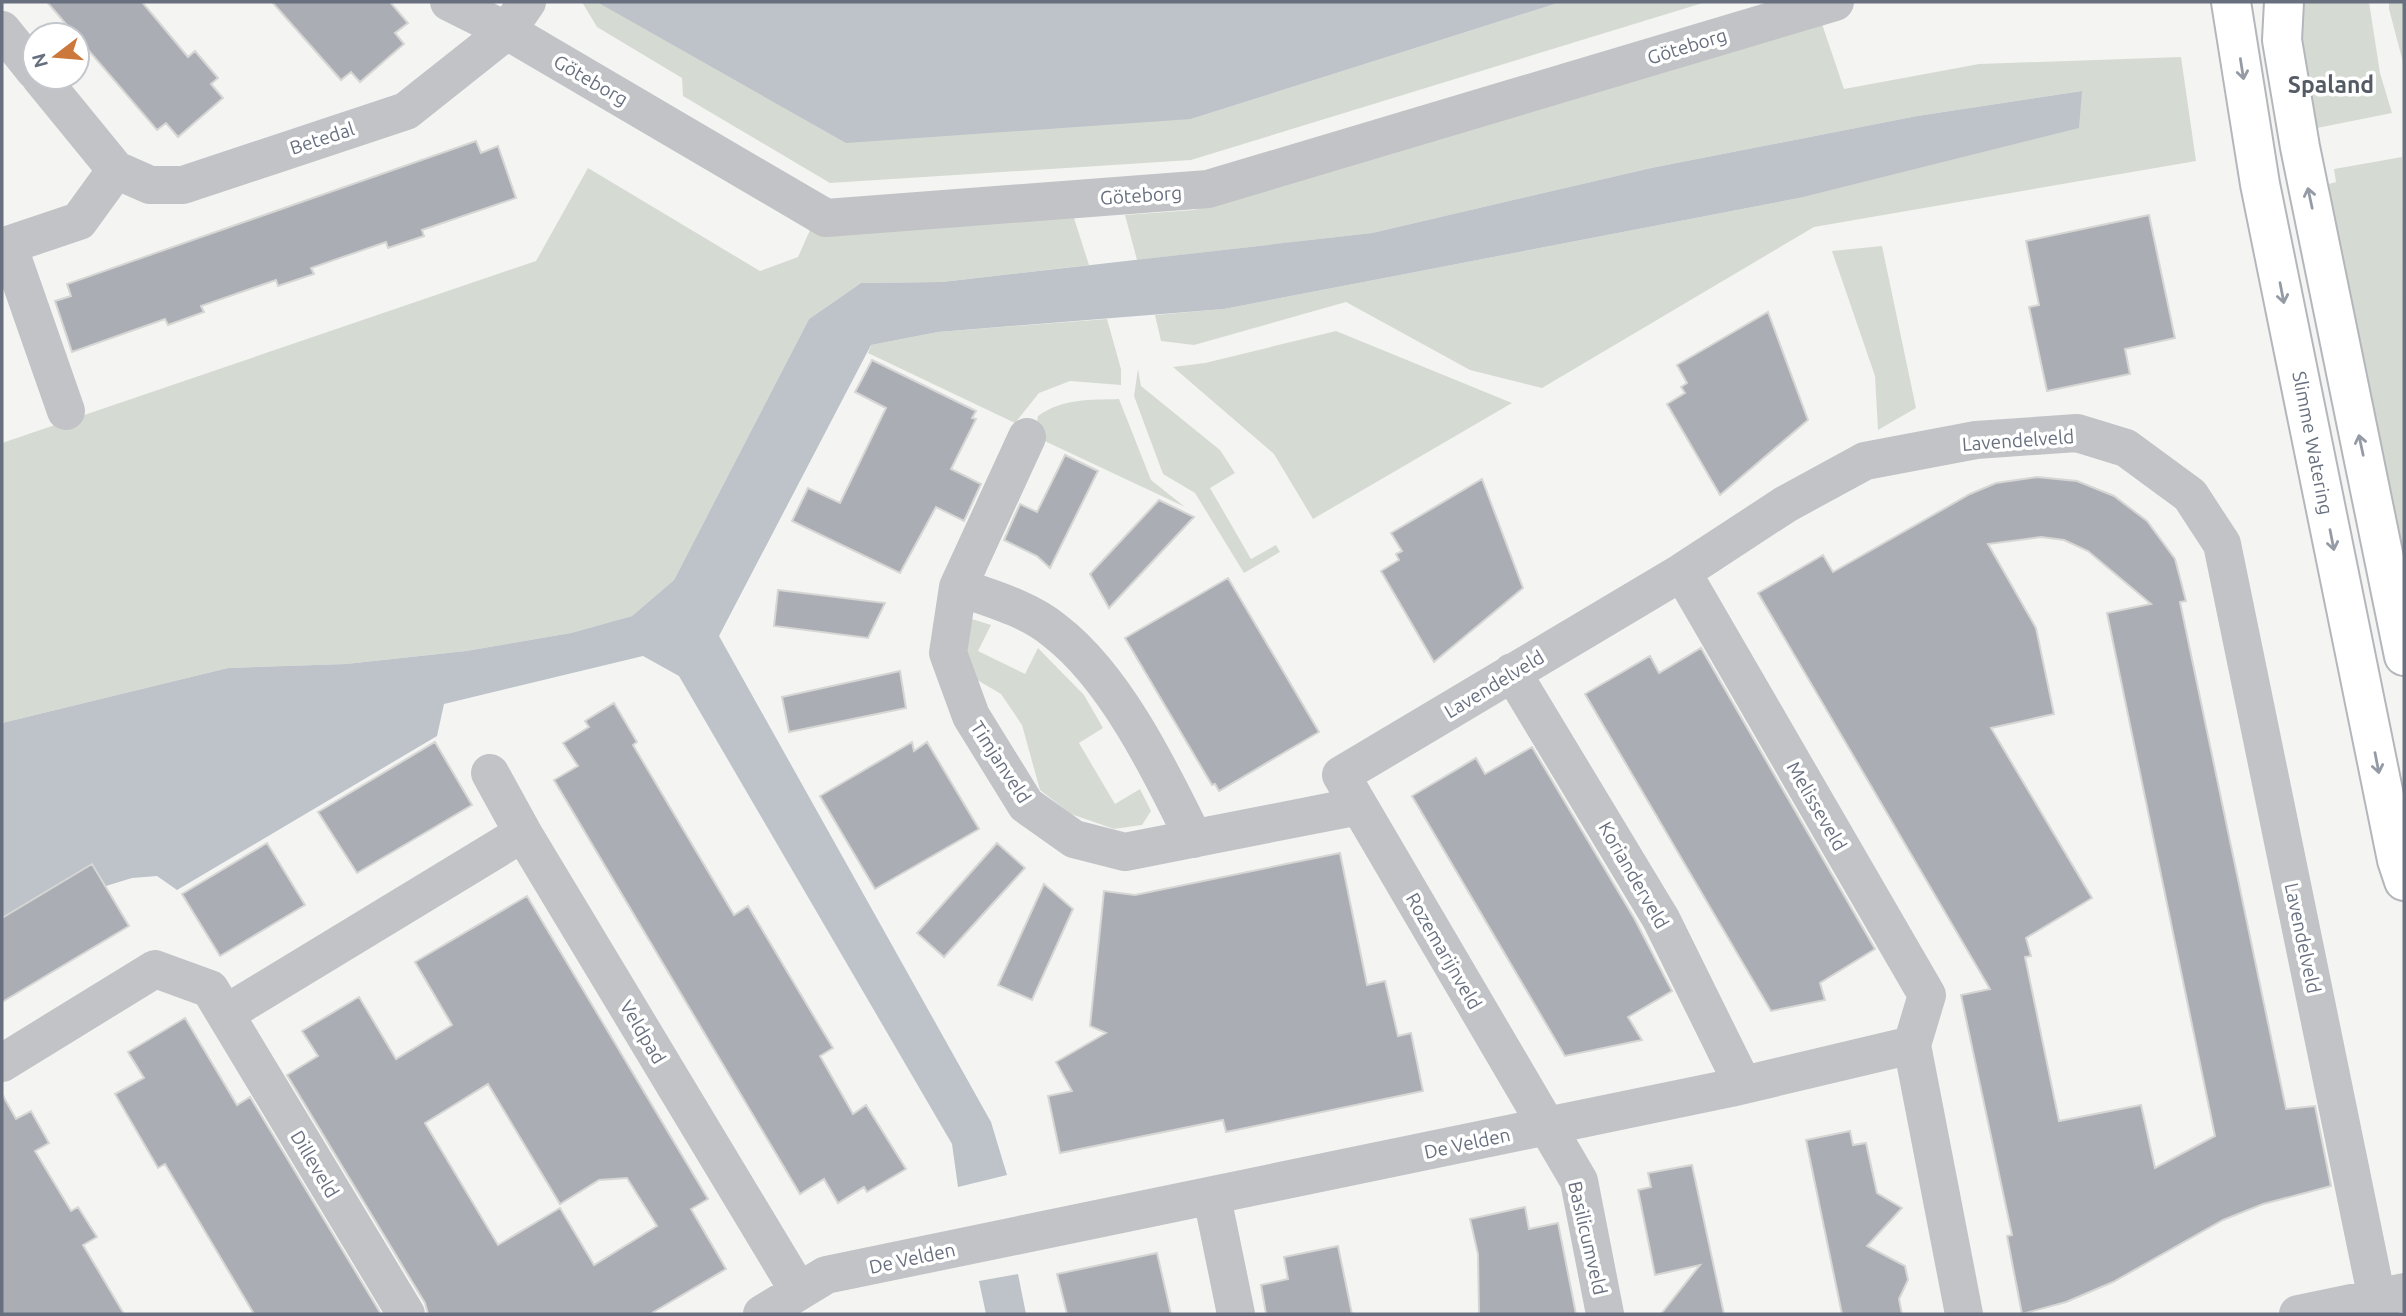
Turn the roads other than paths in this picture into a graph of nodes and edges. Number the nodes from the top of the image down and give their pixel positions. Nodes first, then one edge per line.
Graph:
1 (449, 2) edge
2 (1835, 2) edge
3 (2231, 2) edge
4 (2284, 2) edge
5 (517, 16) edge
6 (2, 30) edge
7 (21, 54) edge
8 (51, 91) edge
9 (116, 170) junction
10 (5, 246) edge
11 (66, 411) dead end
12 (1027, 437) dead end
13 (1682, 572) junction
14 (958, 587) junction
15 (2404, 656) edge
16 (1512, 673) junction
17 (490, 773) dead end
18 (1350, 790) junction
19 (523, 833) junction
20 (1194, 839) junction
21 (2404, 881) edge
22 (225, 1014) junction
23 (1912, 1045) junction
24 (2, 1063) edge
25 (1743, 1085) junction
26 (1547, 1126) junction
27 (1212, 1196) junction
28 (2387, 1301) edge
29 (780, 1306) edge
30 (406, 1314) edge
31 (1236, 1314) edge
32 (1605, 1314) edge
33 (1964, 1314) edge
34 (2298, 1314) edge

1 - 5 street, Göteborg
2 - 5 street, Göteborg
3 -> 21 street, Slimme Watering
15 -> 4 street
5 - 9 street, Betedal
6 - 7 street
8 - 9 street, Betedal
9 - 10 street
10 - 11 street
12 - 14 street, Timjanveld
13 - 16 street, Lavendelveld
13 - 23 street, Melisseveld
13 - 28 street, Lavendelveld
14 - 20 street
14 - 20 street, Timjanveld
16 - 18 street, Lavendelveld
16 - 25 street, Korianderveld
17 - 19 street, Veldpad
18 - 20 street, Timjanveld
18 - 26 street, Rozemarijnveld
19 - 22 street
19 - 29 street, Veldpad
22 - 24 street, Dilleveld
22 - 30 street, Dilleveld
23 - 25 street, De Velden
23 - 33 street
25 - 26 street, De Velden
26 - 27 street, De Velden
26 - 32 street, Basilicumveld
27 - 29 street, De Velden
27 - 31 street
28 - 34 street

